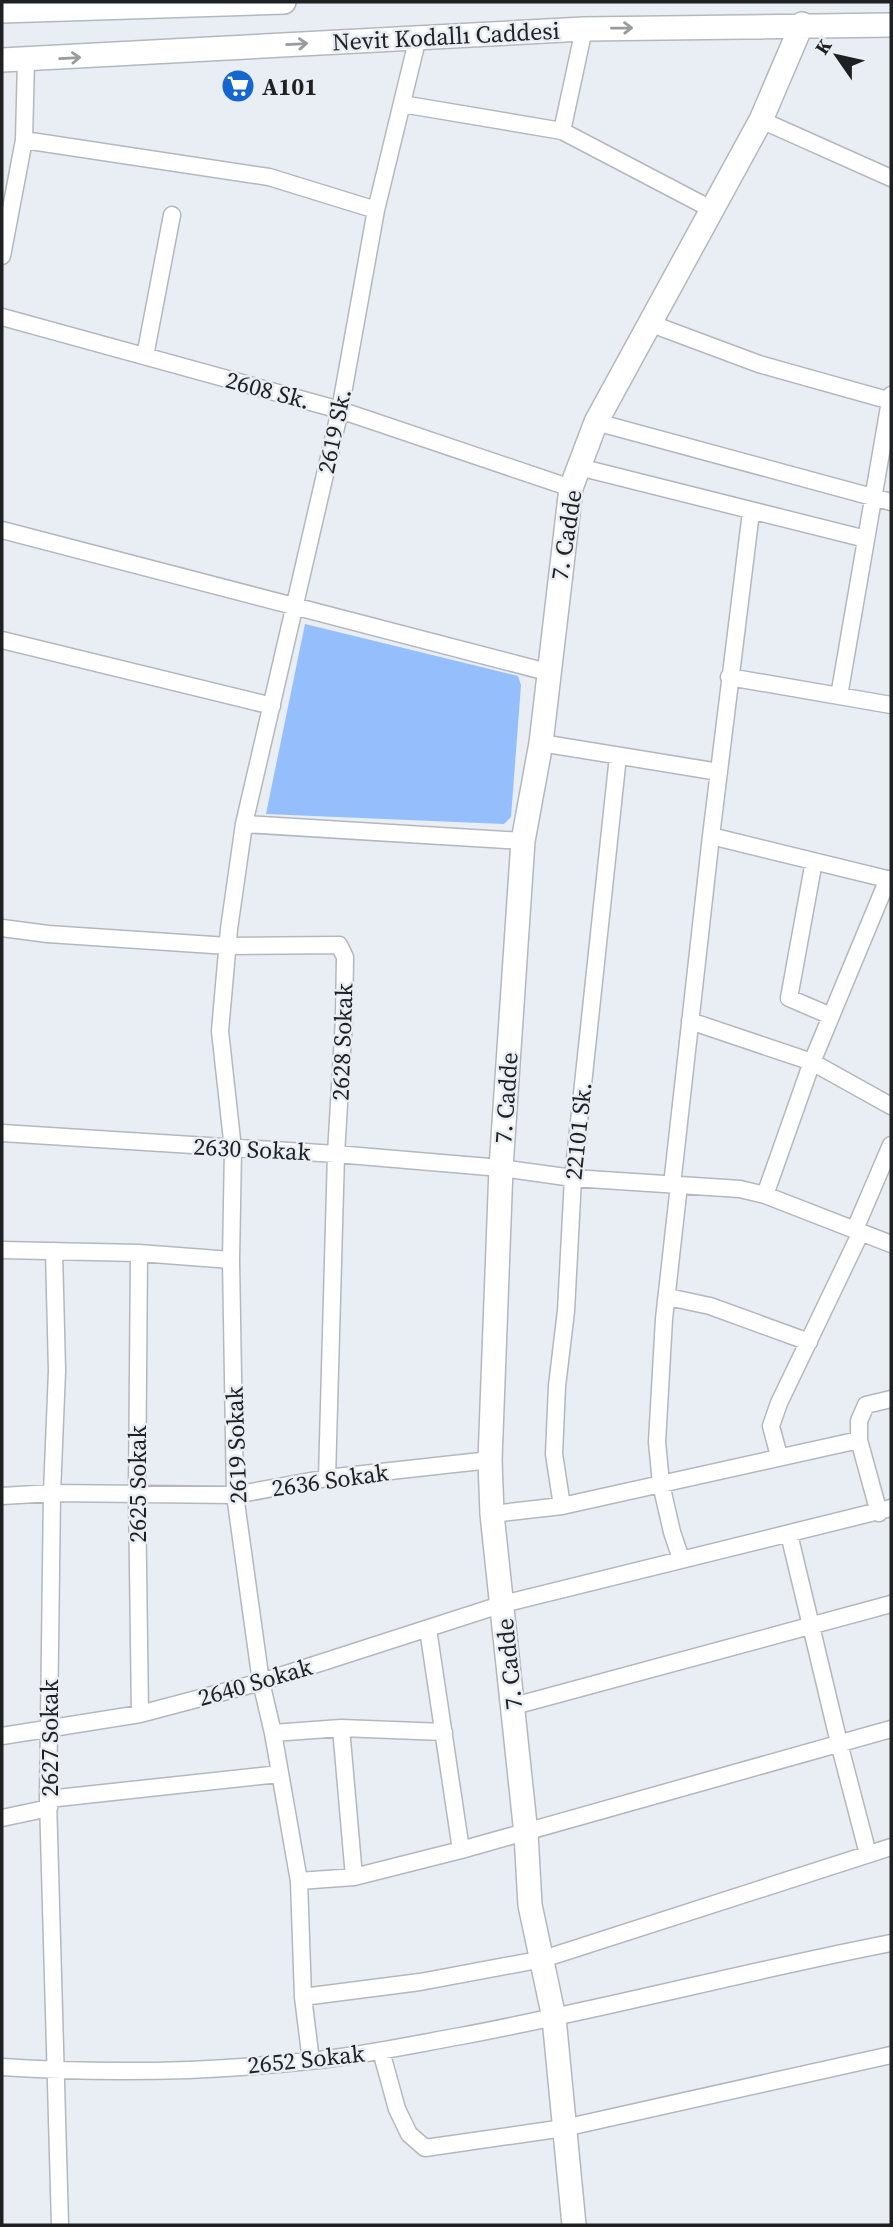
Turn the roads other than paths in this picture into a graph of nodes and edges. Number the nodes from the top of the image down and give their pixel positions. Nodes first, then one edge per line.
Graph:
1 (284, 2) edge
2 (50, 5) edge
3 (2, 11) edge
4 (802, 24) junction
5 (891, 24) edge
6 (584, 29) junction
7 (418, 37) junction
8 (2, 60) edge
9 (26, 60) junction
10 (402, 104) junction
11 (761, 120) junction
12 (562, 131) junction
13 (24, 140) junction
14 (891, 178) edge
15 (711, 209) junction
16 (376, 211) junction
17 (172, 215) dead end
18 (2, 257) edge
19 (2, 317) edge
20 (649, 323) junction
21 (145, 356) junction
22 (891, 399) edge
23 (340, 410) junction
24 (596, 422) junction
25 (575, 477) junction
26 (883, 500) edge
27 (751, 512) junction
28 (2, 530) edge
29 (866, 539) junction
30 (293, 607) junction
31 (2, 640) edge
32 (547, 672) junction
33 (729, 677) junction
34 (839, 696) junction
35 (891, 705) edge
36 (272, 706) junction
37 (541, 743) junction
38 (618, 756) junction
39 (719, 772) junction
40 (244, 824) junction
41 (711, 836) junction
42 (523, 842) junction
43 (814, 861) junction
44 (890, 880) edge
45 (2, 928) edge
46 (228, 946) junction
47 (831, 1016) junction
48 (690, 1021) junction
49 (813, 1062) junction
50 (891, 1106) edge
51 (2, 1133) edge
52 (891, 1145) edge
53 (233, 1149) junction
54 (336, 1154) junction
55 (501, 1168) junction
56 (573, 1178) junction
57 (676, 1185) junction
58 (765, 1195) junction
59 (858, 1230) junction
60 (891, 1244) edge
61 (2, 1250) edge
62 (54, 1251) junction
63 (139, 1253) junction
64 (231, 1260) junction
65 (668, 1297) junction
66 (809, 1342) junction
67 (891, 1399) edge
68 (859, 1440) junction
69 (779, 1456) junction
70 (490, 1460) junction
71 (327, 1478) junction
72 (662, 1484) junction
73 (52, 1493) junction
74 (137, 1494) junction
75 (235, 1495) junction
76 (2, 1496) edge
77 (562, 1506) junction
78 (885, 1510) edge
79 (492, 1514) junction
80 (789, 1534) junction
81 (681, 1559) junction
82 (503, 1604) junction
83 (891, 1604) edge
84 (810, 1626) junction
85 (428, 1629) junction
86 (261, 1682) junction
87 (514, 1706) junction
88 (140, 1714) junction
89 (341, 1728) junction
90 (48, 1729) junction
91 (891, 1729) edge
92 (444, 1732) junction
93 (273, 1733) junction
94 (2, 1736) edge
95 (839, 1743) junction
96 (279, 1774) junction
97 (49, 1804) junction
98 (2, 1818) edge
99 (526, 1834) junction
100 (891, 1847) edge
101 (461, 1850) junction
102 (868, 1854) junction
103 (355, 1877) junction
104 (299, 1881) junction
105 (891, 1943) edge
106 (543, 1959) junction
107 (303, 1997) junction
108 (554, 2018) junction
109 (381, 2051) junction
110 (891, 2055) edge
111 (311, 2061) junction
112 (2, 2067) edge
113 (55, 2071) junction
114 (564, 2128) junction
115 (60, 2225) edge
116 (574, 2225) edge

1 - 2 street
2 - 3 street
4 - 5 street, Nevit Kodallı Caddesi
6 -> 4 street, Nevit Kodallı Caddesi
4 - 11 street, 7. Cadde
6 - 7 street, Nevit Kodallı Caddesi
6 - 12 street
9 -> 7 street, Nevit Kodallı Caddesi
7 - 10 street, 2619 Sk.
8 - 9 street, Nevit Kodallı Caddesi
9 - 13 street
10 - 12 street
10 - 16 street, 2619 Sk.
11 - 14 street
11 - 15 street, 7. Cadde
12 - 15 street
13 - 16 street
13 - 18 street
15 - 20 street, 7. Cadde
16 - 23 street, 2619 Sk.
17 - 21 street
19 - 21 street, 2608 Sk.
20 - 22 street
20 - 24 street, 7. Cadde
21 - 23 street, 2608 Sk.
22 - 26 street
23 - 25 street, 2608 Sk.
23 - 30 street, 2619 Sk.
24 - 25 street, 7. Cadde
24 - 26 street
25 - 27 street, 2608 Sk.
25 - 32 street, 7. Cadde
26 - 29 street
27 - 29 street, 2608 Sk.
27 - 33 street
28 - 30 street
29 - 34 street
30 - 32 street
30 - 36 street, 2619 Sk.
31 - 36 street
32 - 37 street, 7. Cadde
33 - 34 street
33 - 39 street
34 - 35 street
36 - 40 street, 2619 Sk.
37 - 38 street
37 - 42 street, 7. Cadde
38 - 39 street
38 - 56 street, 22101 Sk.
39 - 41 street
40 - 42 street
40 - 46 street, 2619 Sokak
41 - 43 street
41 - 48 street
42 - 55 street, 7. Cadde
43 - 44 street
43 - 47 street
44 - 47 street
45 - 46 street, 2628 Sokak
46 - 53 street, 2619 Sokak
46 - 54 street, 2628 Sokak
47 - 49 street
48 - 49 street
48 - 57 street
49 - 50 street
49 - 58 street
51 - 53 street, 2630 Sokak
52 - 59 street
53 - 54 street, 2630 Sokak
53 - 64 street, 2619 Sokak
54 - 55 street, 2630 Sokak
54 - 71 street, 2628 Sokak
55 - 56 street, 2630 Sokak
55 - 70 street, 7. Cadde
56 - 57 street, 2630 Sokak
56 - 77 street, 22101 Sk.
57 - 58 street, 2630 Sokak
57 - 65 street
58 - 59 street, 2630 Sokak
59 - 60 street, 2630 Sokak
59 - 66 street
61 - 62 street
62 - 63 street
62 - 73 street, 2627 Sokak
63 - 64 street
63 - 74 street, 2625 Sokak
64 - 75 street, 2619 Sokak
65 - 66 street
65 - 72 street
66 - 69 street
67 - 68 street
68 - 69 street
68 - 78 street
69 - 72 street
70 - 71 street, 2636 Sokak
70 - 79 street, 7. Cadde
71 - 75 street, 2636 Sokak
72 - 77 street
72 - 81 street
73 - 74 street, 2636 Sokak
73 - 76 street, 2636 Sokak
73 - 90 street, 2627 Sokak
74 - 75 street, 2636 Sokak
74 - 88 street, 2625 Sokak
75 - 86 street, 2619 Sokak
77 - 79 street
78 - 80 street, 2640 Sokak
79 - 82 street, 7. Cadde
80 - 81 street, 2640 Sokak
80 - 84 street
81 - 82 street, 2640 Sokak
82 - 85 street, 2640 Sokak
82 - 87 street, 7. Cadde
83 - 84 street
84 - 87 street
84 - 95 street
85 - 86 street, 2640 Sokak
85 - 92 street
86 - 88 street, 2640 Sokak
86 - 93 street, 2619 Sokak
87 - 99 street, 7. Cadde
88 - 90 street, 2640 Sokak
89 - 92 street
89 - 93 street
89 - 103 street
90 - 94 street, 2640 Sokak
90 - 97 street, 2627 Sokak
91 - 95 street
92 - 101 street
93 - 96 street, 2619 Sokak
95 - 99 street
95 - 102 street
96 - 97 street
96 - 104 street, 2619 Sokak
97 - 98 street
97 - 113 street, 2627 Sokak
99 - 101 street
99 - 106 street, 7. Cadde
100 - 102 street
101 - 103 street
102 - 106 street
103 - 104 street
104 - 107 street, 2619 Sokak
105 - 108 street, 2652 Sokak
106 - 107 street
106 - 108 street, 7. Cadde
107 - 111 street, 2619 Sokak
108 - 109 street, 2652 Sokak
108 - 114 street, 7. Cadde
109 - 111 street, 2652 Sokak
109 - 114 street
110 - 114 street
111 - 113 street, 2652 Sokak
112 - 113 street, 2652 Sokak
113 - 115 street, 2627 Sokak
114 - 116 street, 7. Cadde

